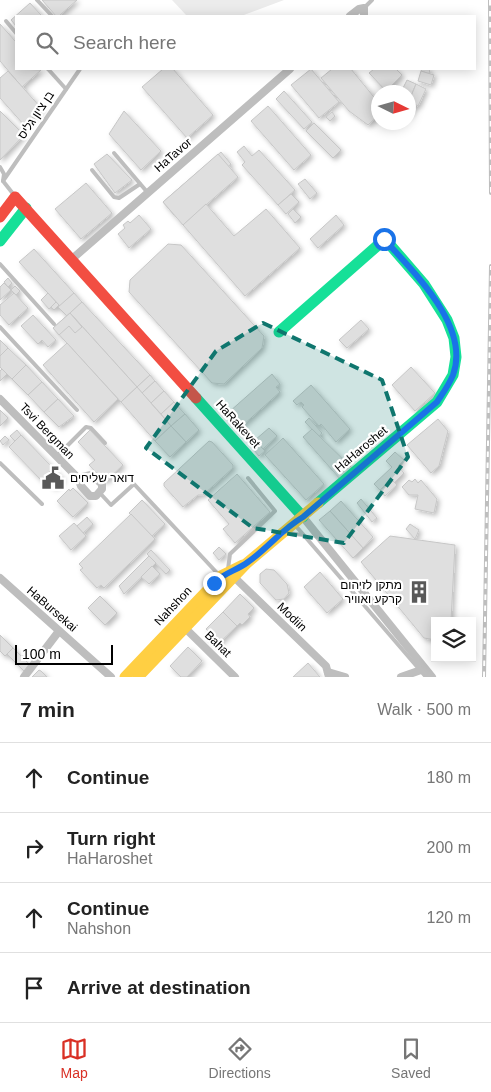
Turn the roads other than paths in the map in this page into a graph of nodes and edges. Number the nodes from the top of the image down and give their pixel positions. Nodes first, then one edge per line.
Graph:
1 (37, 0) edge
2 (372, 0) edge
3 (364, 12) edge
4 (51, 15) edge
5 (351, 15) edge
6 (6, 21) dead end
7 (15, 32) edge
8 (49, 70) edge
9 (79, 70) edge
10 (289, 70) edge
11 (66, 89) junction
12 (114, 153) dead end
13 (0, 167) edge
14 (92, 170) dead end
15 (3, 181) junction
16 (140, 184) junction
17 (148, 193) junction
18 (16, 197) junction
19 (26, 208) junction
20 (0, 217) edge
21 (0, 241) edge
22 (72, 259) junction
23 (0, 264) edge
24 (54, 324) dead end
25 (0, 327) edge
26 (279, 332) dead end
27 (0, 399) edge
28 (77, 410) dead end
29 (105, 444) dead end
30 (57, 456) junction
31 (0, 463) edge
32 (78, 478) junction
33 (248, 478) dead end
34 (99, 492) junction
35 (42, 504) dead end
36 (298, 519) junction
37 (278, 536) junction
38 (304, 536) junction
39 (228, 575) junction
40 (0, 578) edge
41 (185, 628) junction
42 (59, 631) junction
43 (420, 670) junction
44 (328, 674) edge
45 (24, 677) edge
46 (111, 677) edge
47 (125, 677) edge
48 (138, 677) edge
49 (235, 677) edge
50 (345, 677) edge
51 (401, 677) edge
52 (426, 677) edge
53 (432, 677) edge

1 - 4 lane
2 - 3 lane
3 - 5 street
6 - 7 lane
8 - 11 lane
9 - 11 lane, בן ציון גליס
10 - 17 street, HaTavor
11 - 15 lane, בן ציון גליס
12 - 16 lane
13 - 15 lane
14 - 16 lane
15 - 18 lane
16 - 17 lane
17 - 22 street, HaTavor
18 - 19 street, HaRakevet
18 - 20 street
19 - 21 street
19 - 22 street, HaRakevet
22 - 36 street, HaRakevet
23 - 24 lane
25 - 28 lane
26 - 36 street, HaHaroshet
27 - 30 street, Tsvi Bergman
29 - 30 lane
30 - 32 street, Tsvi Bergman
31 - 35 lane
32 - 34 street, Tsvi Bergman
32 - 34 street
33 - 39 lane
34 - 39 lane
36 - 37 street, Nahshon
36 - 38 lane
36 - 53 street, HaRakevet
37 - 38 lane
37 - 39 street, Nahshon
38 - 43 lane
39 - 41 street, Nahshon
39 - 44 street, Modiin
39 - 47 street, Nahshon
40 - 42 street, HaBursekai
41 - 48 street, Nahshon
41 - 49 street, Bahat
42 - 45 street
42 - 46 street, HaBursekai
43 - 51 street
43 - 52 lane
44 - 50 street

